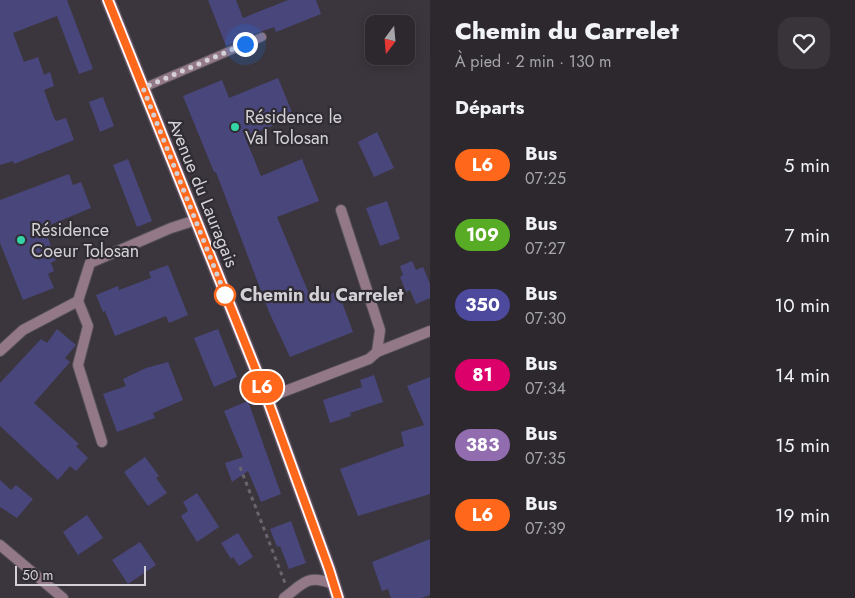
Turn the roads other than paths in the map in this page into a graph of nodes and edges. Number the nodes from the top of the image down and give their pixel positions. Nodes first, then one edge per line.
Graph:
1 (108, 0) edge
2 (262, 37) dead end
3 (143, 88) junction
4 (341, 210) dead end
5 (196, 220) junction
6 (78, 301) junction
7 (430, 331) edge
8 (0, 351) edge
9 (376, 352) junction
10 (267, 398) junction
11 (102, 442) dead end
12 (0, 545) edge
13 (333, 584) junction
14 (287, 596) edge
15 (63, 598) edge
16 (338, 598) edge

1 - 3 main road, Avenue du Lauragais
2 - 3 lane
3 - 5 main road, Avenue du Lauragais
4 - 9 street
5 - 6 street
5 - 10 main road, Avenue du Lauragais
6 - 8 street
6 - 11 street
7 - 9 street
9 - 10 street
10 - 13 main road, Avenue du Lauragais
12 - 15 street
13 - 14 street
13 - 16 main road, Avenue du Lauragais

